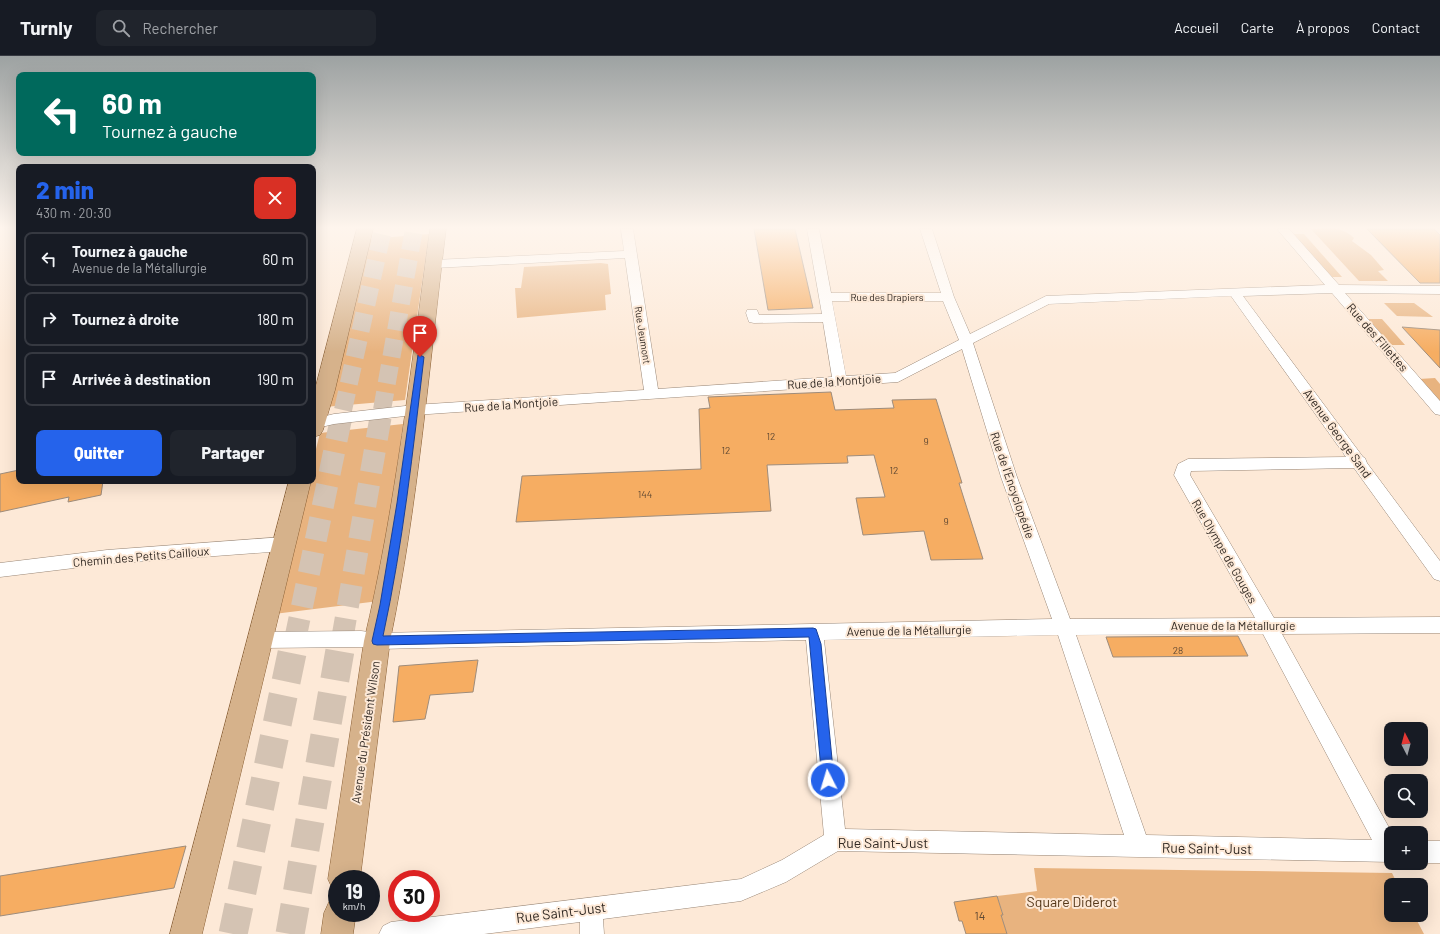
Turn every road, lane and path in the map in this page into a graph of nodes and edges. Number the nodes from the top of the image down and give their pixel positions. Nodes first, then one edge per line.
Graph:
1 (355, 270) edge
2 (433, 270) edge
3 (633, 270) edge
4 (821, 270) edge
5 (939, 270) edge
6 (1320, 270) edge
7 (1337, 290) junction
8 (1440, 290) edge
9 (1234, 292) junction
10 (948, 297) junction
11 (826, 299) junction
12 (752, 313) dead end
13 (829, 318) junction
14 (961, 344) junction
15 (840, 381) junction
16 (652, 394) junction
17 (414, 410) junction
18 (1440, 410) edge
19 (316, 419) edge
20 (316, 425) edge
21 (1360, 462) junction
22 (299, 484) edge
23 (283, 544) junction
24 (0, 570) edge
25 (1440, 574) edge
26 (1440, 624) edge
27 (1268, 625) junction
28 (1064, 627) junction
29 (813, 632) junction
30 (260, 640) junction
31 (377, 641) junction
32 (1384, 838) edge
33 (835, 840) junction
34 (1139, 847) junction
35 (1384, 851) edge
36 (1428, 852) edge
37 (1440, 852) edge
38 (345, 870) edge
39 (591, 908) junction
40 (339, 922) edge
41 (186, 934) edge
42 (337, 934) edge
43 (391, 934) edge
44 (592, 934) edge

1 - 19 main road
2 - 17 main road, Avenue du Président Wilson
3 - 16 street, Rue Jeumont
4 - 11 street
5 - 10 street, Rue de l'Encyclopédie
6 - 7 street, Rue des Fillettes
7 - 8 street, Rue de la Montjoie
7 - 9 street, Rue de la Montjoie
7 - 18 street, Rue des Fillettes
9 - 14 street, Rue de la Montjoie
9 - 21 street, Avenue George Sand
10 - 11 street, Rue des Drapiers
10 - 14 street, Rue de l'Encyclopédie
11 - 13 street
12 - 13 street
13 - 15 street
14 - 15 street, Rue de la Montjoie
14 - 28 street, Rue de l'Encyclopédie
15 - 16 street, Rue de la Montjoie
16 - 17 street, Rue de la Montjoie
17 - 20 street, Rue de la Montjoie
17 - 31 main road, Avenue du Président Wilson
21 - 25 street, Avenue George Sand
21 - 27 street, Rue Olympe de Gouges
22 - 23 main road
23 - 24 street, Chemin des Petits Cailloux
23 - 30 main road
26 - 27 street, Avenue de la Métallurgie
27 - 28 street, Avenue de la Métallurgie
27 - 32 street, Rue Olympe de Gouges
28 - 29 street, Avenue de la Métallurgie
28 - 34 street, Rue de l'Encyclopédie
29 - 31 street, Avenue de la Métallurgie
29 - 33 street
30 - 31 street, Avenue de la Métallurgie
30 - 41 main road
31 - 38 main road, Avenue du Président Wilson
33 - 34 street, Rue Saint-Just
33 - 39 street, Rue Saint-Just
34 - 35 street, Rue Saint-Just
36 - 37 street
39 - 43 street, Rue Saint-Just
39 - 44 street
40 - 42 main road

